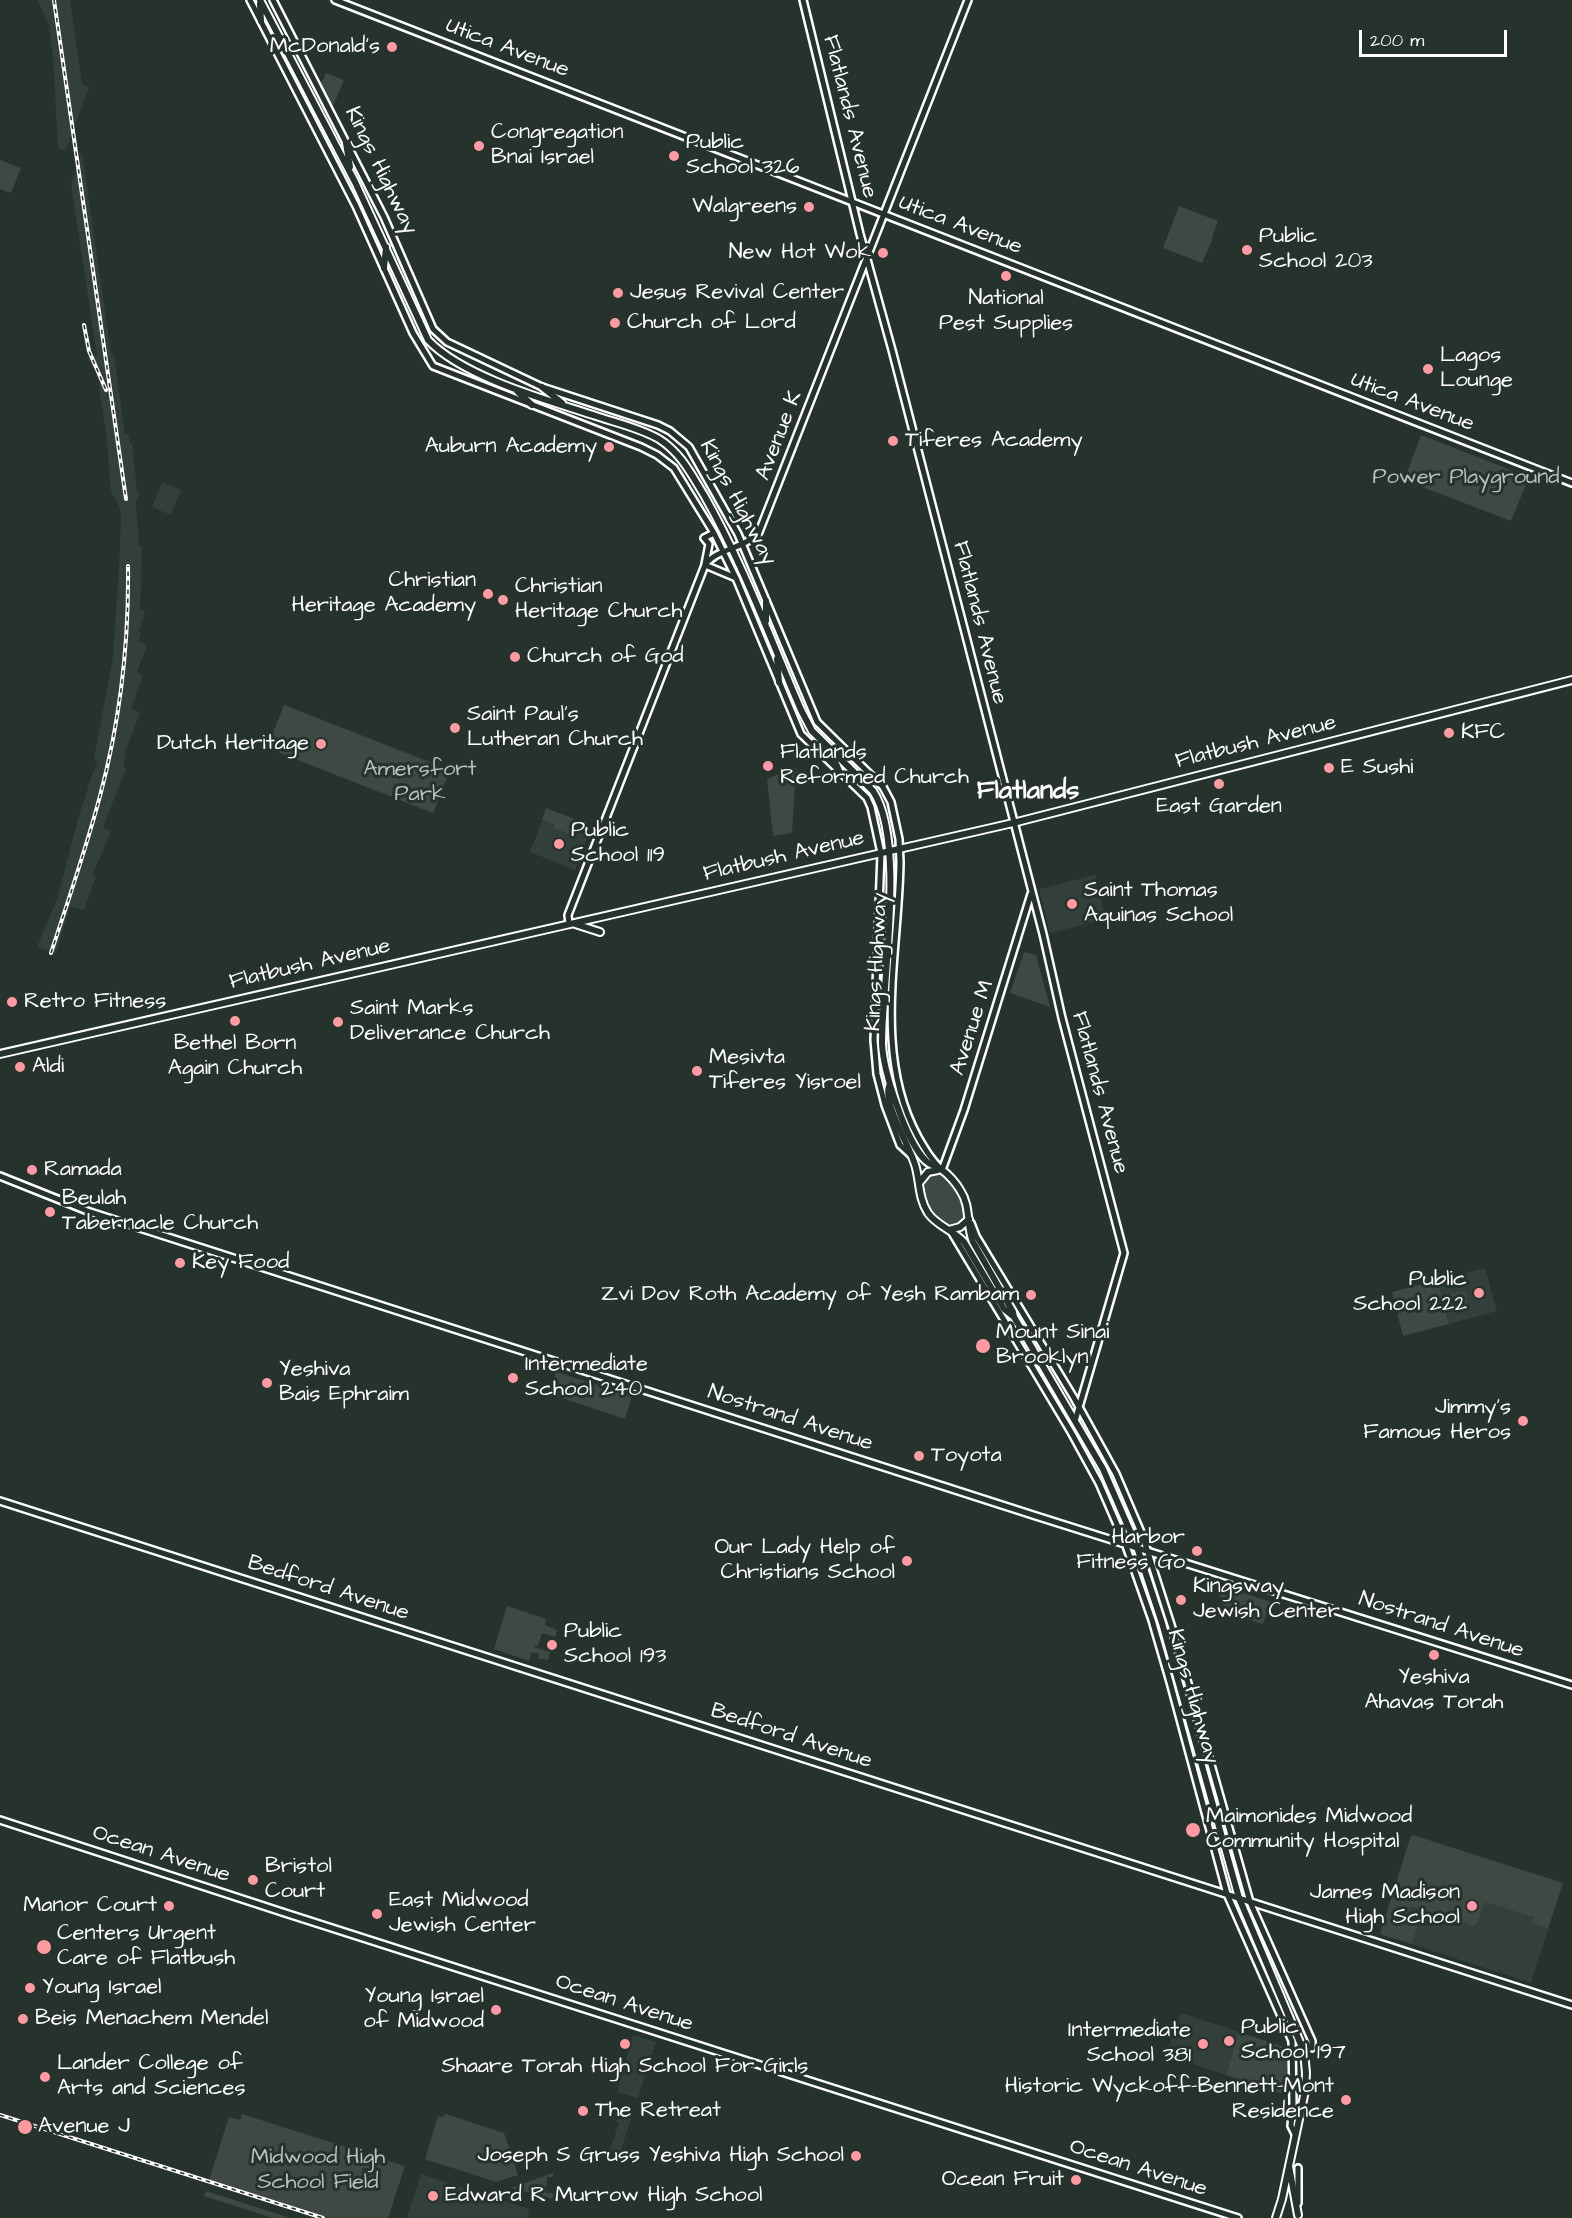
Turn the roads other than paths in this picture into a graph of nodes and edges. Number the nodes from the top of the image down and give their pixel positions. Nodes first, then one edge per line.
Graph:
1 (250, 0) edge
2 (260, 0) edge
3 (273, 0) edge
4 (335, 0) edge
5 (803, 0) edge
6 (968, 0) edge
7 (261, 21) junction
8 (346, 143) junction
9 (351, 174) junction
10 (854, 203) junction
11 (885, 215) junction
12 (386, 247) junction
13 (867, 258) junction
14 (384, 268) junction
15 (512, 387) junction
16 (542, 387) junction
17 (532, 405) junction
18 (567, 407) junction
19 (1572, 483) edge
20 (714, 532) junction
21 (743, 545) junction
22 (733, 549) junction
23 (724, 552) junction
24 (705, 565) junction
25 (736, 578) junction
26 (766, 601) junction
27 (766, 625) junction
28 (776, 652) junction
29 (1572, 680) edge
30 (779, 682) junction
31 (831, 751) junction
32 (847, 753) junction
33 (839, 771) junction
34 (1013, 823) junction
35 (900, 849) junction
36 (890, 851) junction
37 (881, 853) junction
38 (1031, 894) junction
39 (572, 924) junction
40 (600, 932) dead end
41 (0, 1054) edge
42 (889, 1086) junction
43 (913, 1157) junction
44 (942, 1170) junction
45 (0, 1176) edge
46 (919, 1183) junction
47 (969, 1219) junction
48 (948, 1230) junction
49 (1014, 1317) junction
50 (1079, 1407) junction
51 (1074, 1421) junction
52 (0, 1501) edge
53 (1125, 1543) junction
54 (1137, 1547) junction
55 (1148, 1551) junction
56 (1572, 1685) edge
57 (0, 1820) edge
58 (1227, 1894) junction
59 (1239, 1898) junction
60 (1250, 1902) junction
61 (1572, 2005) edge
62 (1312, 2048) dead end
63 (1295, 2134) junction
64 (1289, 2165) junction
65 (1298, 2168) dead end
66 (1298, 2217) edge
67 (1238, 2218) edge
68 (1276, 2218) edge

1 - 7 main road, Kings Highway
2 - 7 main road
2 - 9 main road, Kings Highway
3 - 8 main road, Kings Highway
4 - 10 main road, Utica Avenue
5 - 10 main road, Flatlands Avenue
6 - 11 main road, Avenue K
7 - 14 main road, Kings Highway
8 - 9 main road
8 - 16 main road, Kings Highway
9 - 12 main road, Kings Highway
10 - 11 main road, Utica Avenue
10 - 13 main road, Flatlands Avenue
11 - 13 main road, Avenue K
11 - 19 main road, Utica Avenue
12 - 14 main road
12 - 15 main road, Kings Highway
13 - 21 main road, Avenue K
13 - 34 main road, Flatlands Avenue
14 - 17 main road, Kings Highway
15 - 17 main road
15 - 18 main road, Kings Highway
16 - 18 main road
16 - 21 main road, Kings Highway
17 - 20 main road, Kings Highway
18 - 22 main road, Kings Highway
20 - 23 main road, Kings Highway
20 - 24 main road
21 - 22 main road, Avenue K
21 - 26 main road, Kings Highway
22 - 23 main road, Avenue K
22 - 27 main road, Kings Highway
23 - 24 main road, Avenue K
23 - 25 main road, Kings Highway
24 - 25 main road
24 - 39 main road
25 - 30 main road, Kings Highway
26 - 27 main road
26 - 32 main road, Kings Highway
27 - 28 main road, Kings Highway
28 - 30 main road
28 - 31 main road, Kings Highway
29 - 34 main road, Flatbush Avenue
30 - 33 main road, Kings Highway
31 - 32 main road
31 - 33 main road
31 - 36 main road, Kings Highway
32 - 35 main road, Kings Highway
33 - 37 main road, Kings Highway
34 - 35 main road, Flatbush Avenue
34 - 38 main road, Flatlands Avenue
35 - 36 main road, Flatbush Avenue
35 - 44 main road, Kings Highway
36 - 37 main road, Flatbush Avenue
36 - 42 main road, Kings Highway
37 - 39 main road, Flatbush Avenue
37 - 43 main road, Kings Highway
38 - 44 main road, Avenue M
38 - 50 main road, Flatlands Avenue
39 - 40 main road
39 - 41 main road, Flatbush Avenue
42 - 43 main road, Kings Highway
42 - 44 main road, Kings Highway
43 - 46 main road, Kings Highway
44 - 46 main road
44 - 47 main road, Kings Highway
45 - 53 main road, Nostrand Avenue
46 - 48 main road, Kings Highway
47 - 48 main road
47 - 49 main road, Kings Highway
47 - 50 main road, Kings Highway
48 - 49 main road, Kings Highway
48 - 53 main road, Kings Highway
49 - 51 main road, Kings Highway
50 - 51 main road
50 - 55 main road, Kings Highway
51 - 54 main road, Kings Highway
52 - 58 main road, Bedford Avenue
53 - 54 main road, Nostrand Avenue
53 - 58 main road, Kings Highway
54 - 55 main road, Nostrand Avenue
54 - 59 main road, Kings Highway
55 - 56 main road, Nostrand Avenue
55 - 60 main road, Kings Highway
57 - 67 main road, Ocean Avenue
58 - 59 main road, Bedford Avenue
58 - 63 main road, Kings Highway
59 - 60 main road, Bedford Avenue
59 - 63 main road, Kings Highway
60 - 61 main road, Bedford Avenue
60 - 62 main road, Kings Highway
63 - 64 main road, Kings Highway
64 - 66 main road
64 - 68 main road, Kings Highway
65 - 66 main road

